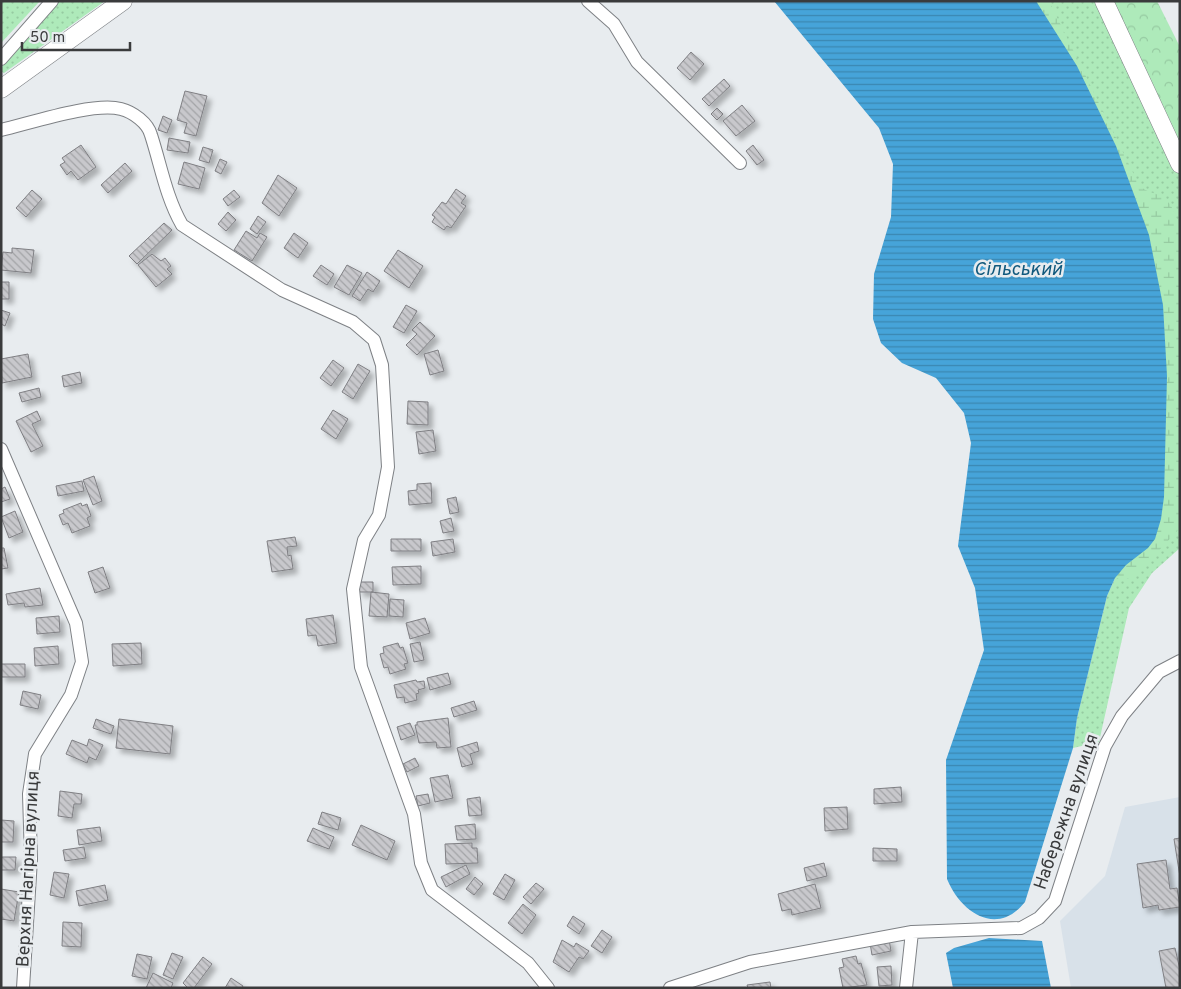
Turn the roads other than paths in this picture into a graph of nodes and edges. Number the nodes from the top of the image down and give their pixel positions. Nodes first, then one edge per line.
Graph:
1 (52, 1) edge
2 (123, 1) edge
3 (588, 1) edge
4 (1104, 1) edge
5 (1, 59) edge
6 (1, 88) edge
7 (1, 130) edge
8 (740, 163) dead end
9 (1180, 164) edge
10 (1, 449) edge
11 (1180, 661) edge
12 (912, 932) junction
13 (23, 988) edge
14 (548, 988) edge
15 (670, 988) edge
16 (906, 988) edge

1 - 5 street
2 - 6 main road
3 - 8 street
4 - 9 main road
7 - 14 street
10 - 13 street, Верхня Нагірна вулиця
11 - 12 street, Набережна вулиця
12 - 15 street, Набережна вулиця
12 - 16 street

